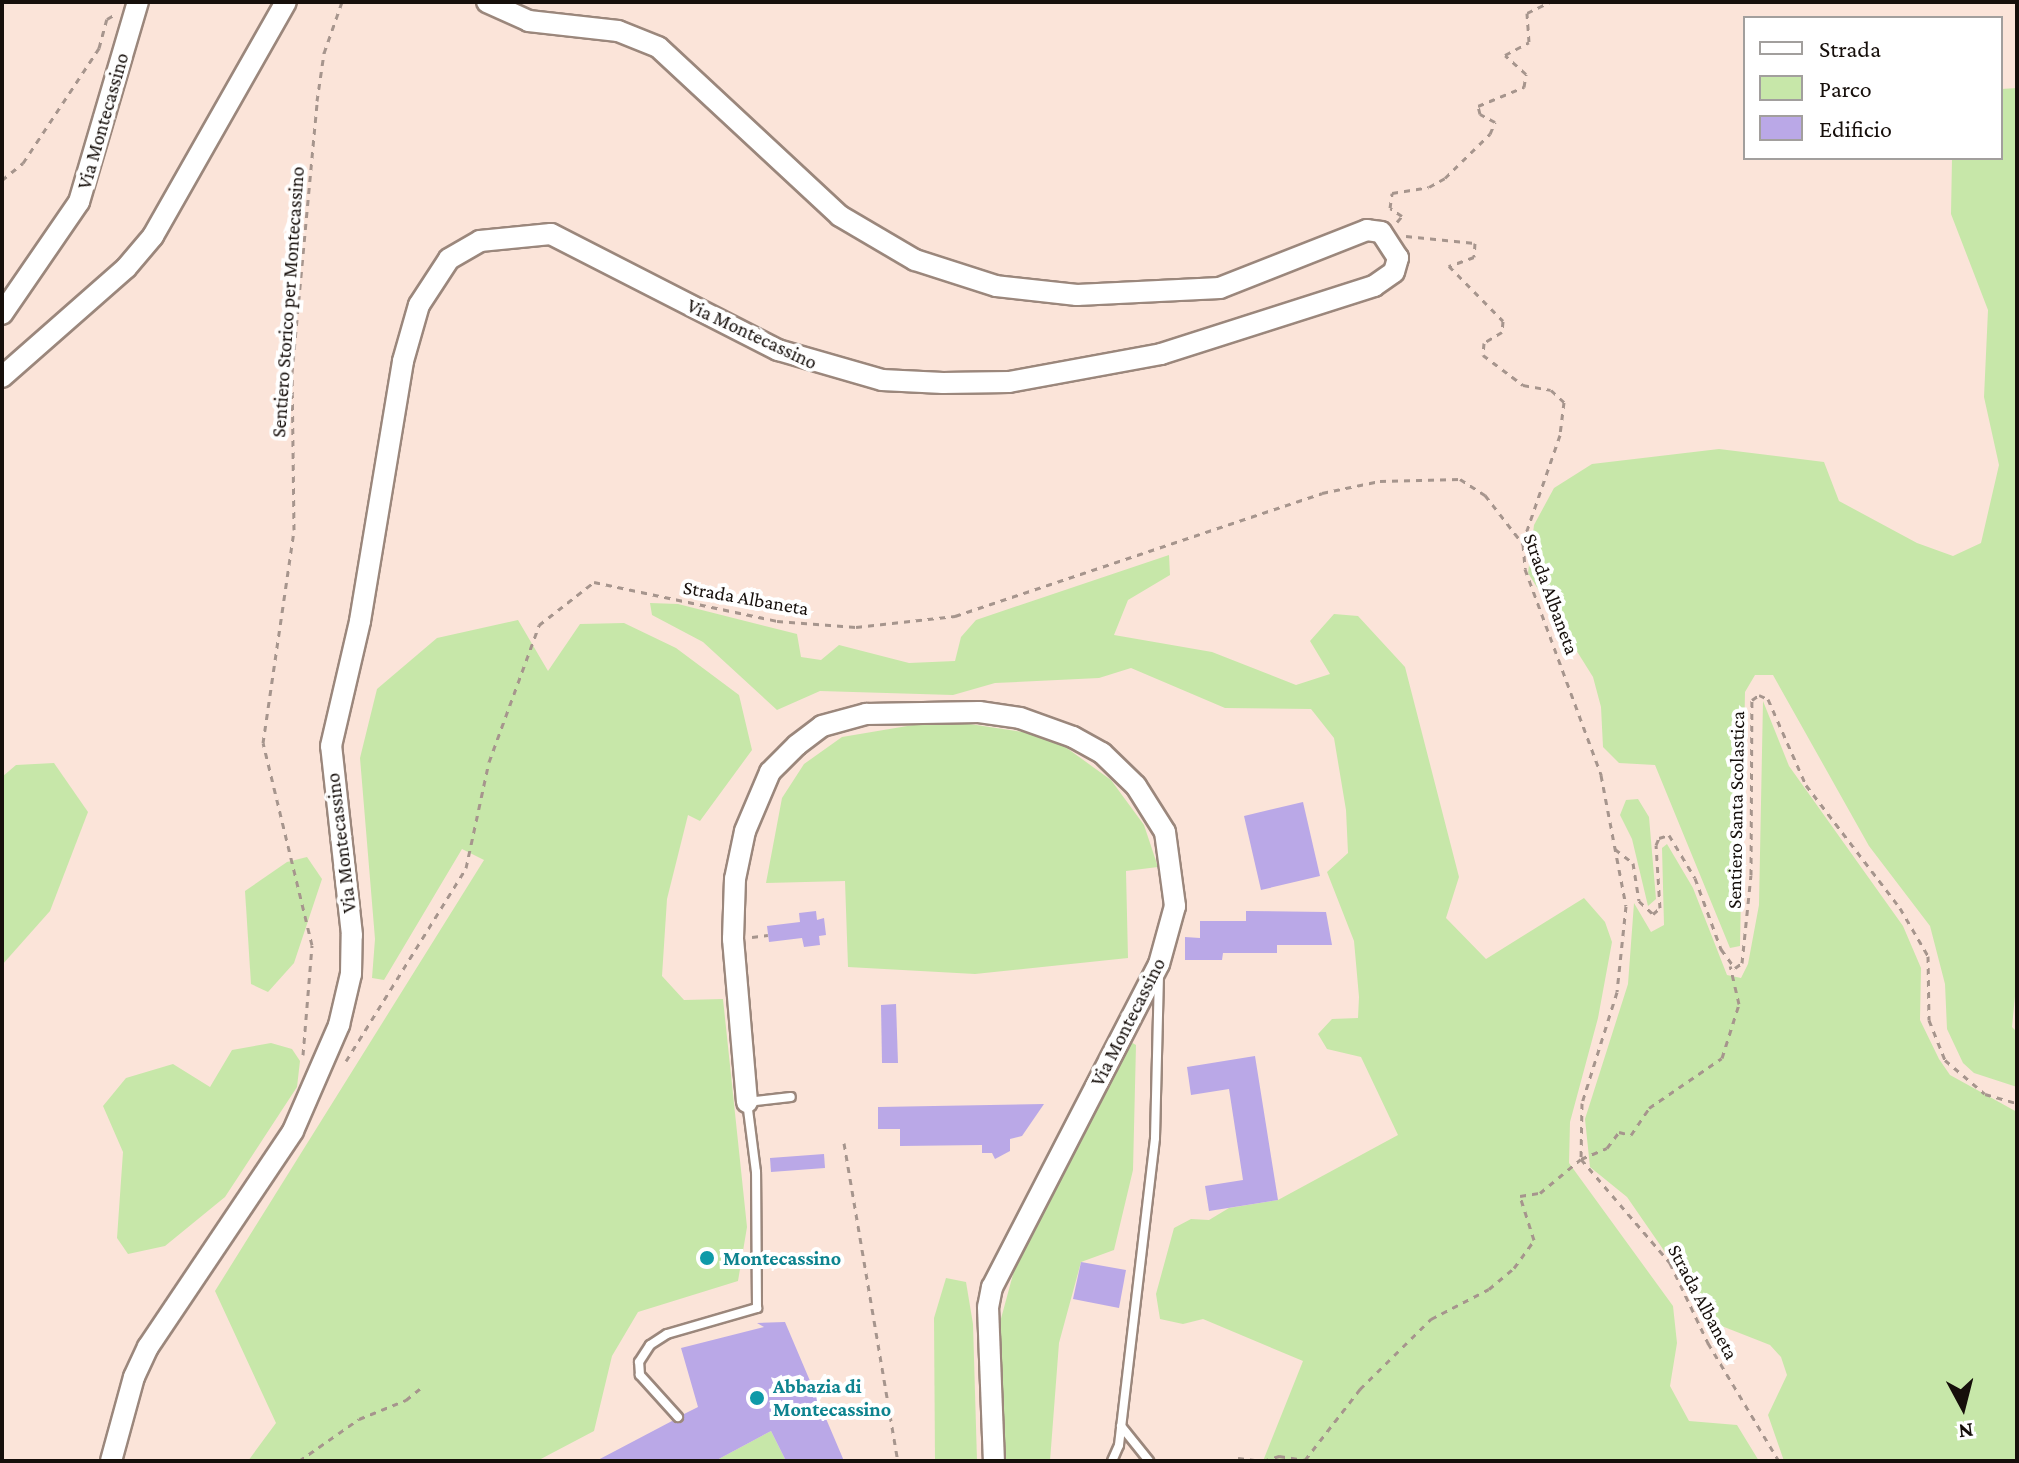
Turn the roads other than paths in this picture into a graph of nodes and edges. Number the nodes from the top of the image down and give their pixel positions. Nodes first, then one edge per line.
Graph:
1 (286, 2) edge
2 (487, 2) edge
3 (137, 6) edge
4 (2, 314) edge
5 (2, 377) edge
6 (1159, 964) junction
7 (791, 1097) dead end
8 (747, 1102) junction
9 (678, 1417) dead end
10 (1121, 1425) junction
11 (111, 1461) edge
12 (994, 1461) edge
13 (1112, 1461) edge
14 (1149, 1461) edge

1 - 5 street
2 - 11 street, Via Montecassino
3 - 4 street, Via Montecassino
6 - 8 street, Via Montecassino
6 - 10 lane
6 - 12 street, Via Montecassino
7 - 8 lane
8 - 9 lane
10 - 13 lane
10 - 14 lane

